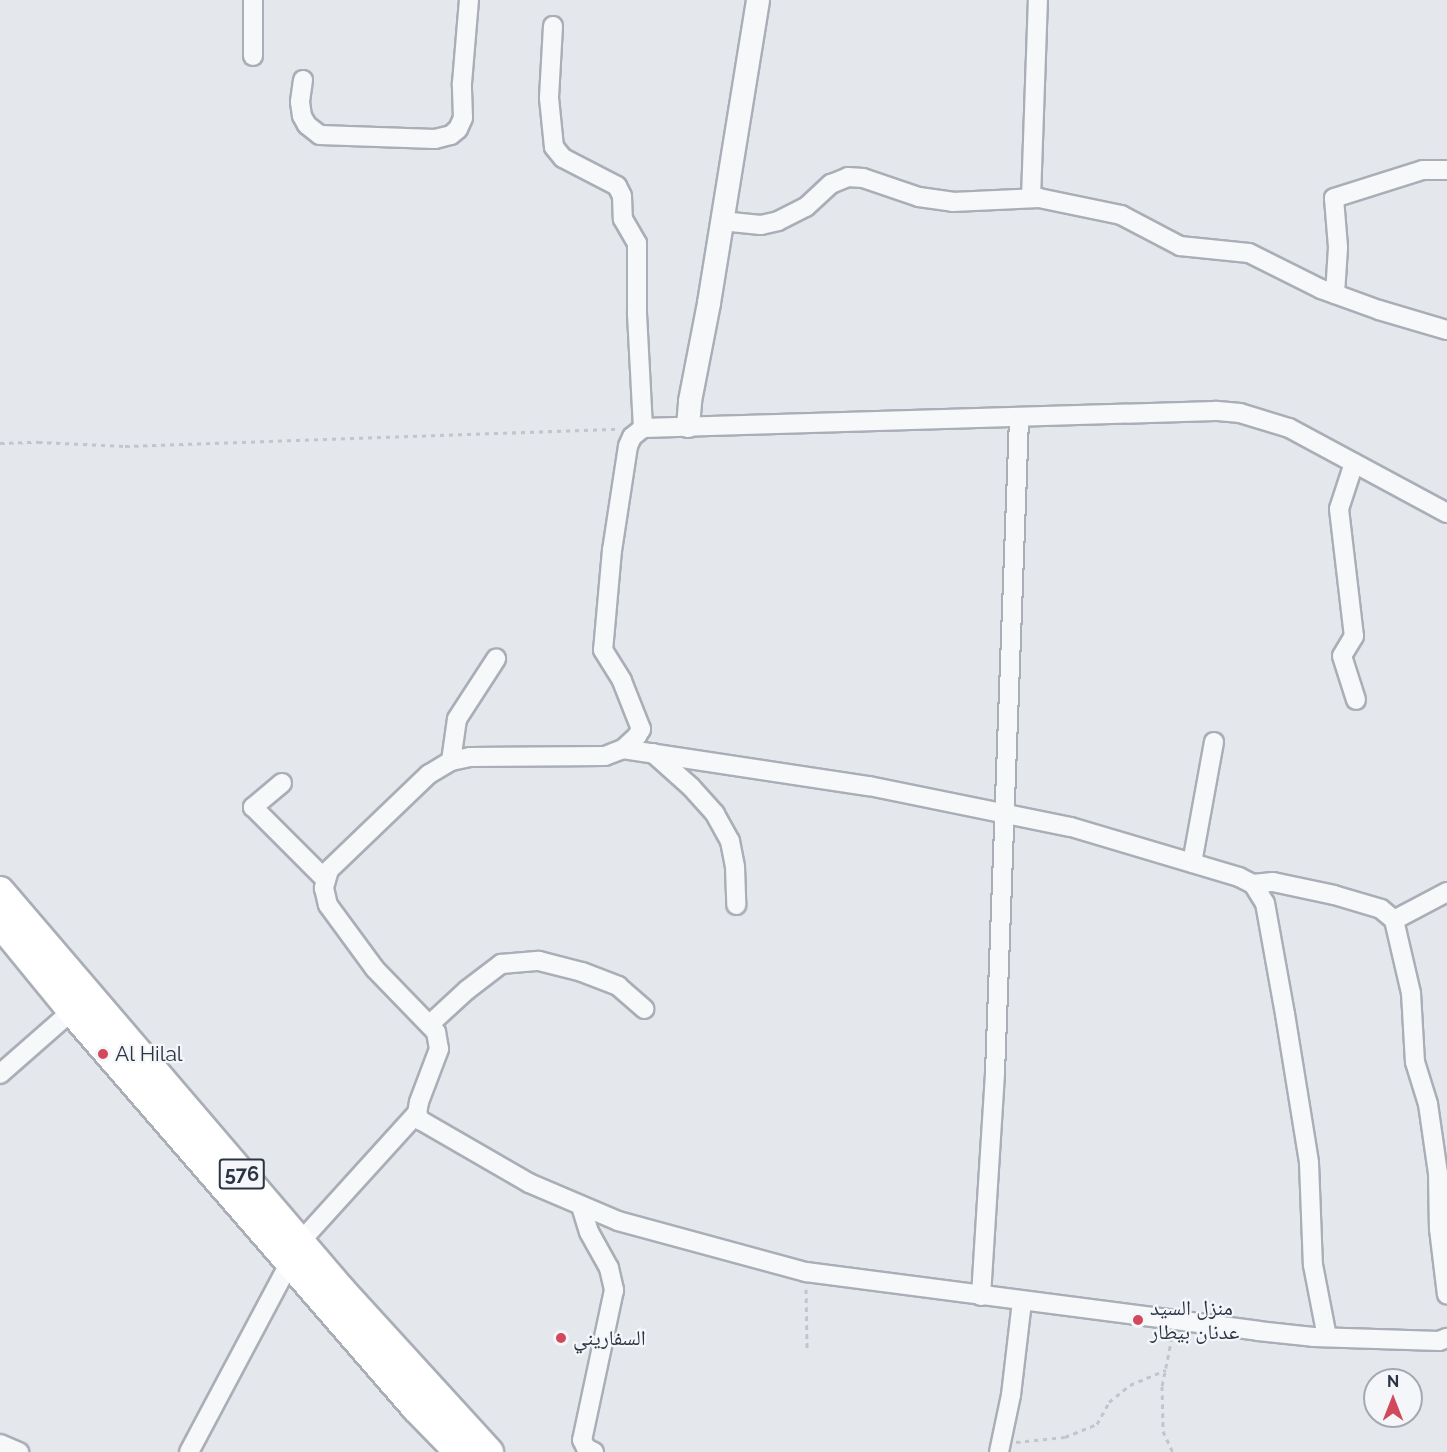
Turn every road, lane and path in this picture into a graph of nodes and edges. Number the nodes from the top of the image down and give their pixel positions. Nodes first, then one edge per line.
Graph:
1 (254, 0) edge
2 (469, 0) edge
3 (758, 0) edge
4 (1038, 0) edge
5 (553, 26) dead end
6 (253, 56) dead end
7 (303, 80) dead end
8 (1447, 170) edge
9 (1031, 198) junction
10 (722, 221) junction
11 (1335, 294) junction
12 (1447, 330) edge
13 (1019, 417) junction
14 (688, 426) junction
15 (643, 428) junction
16 (0, 443) edge
17 (1354, 463) junction
18 (1447, 513) edge
19 (496, 659) dead end
20 (1356, 700) dead end
21 (1214, 742) dead end
22 (623, 749) junction
23 (653, 753) junction
24 (451, 761) junction
25 (282, 783) dead end
26 (1003, 814) junction
27 (1192, 863) junction
28 (326, 880) junction
29 (1252, 884) junction
30 (0, 891) edge
31 (1447, 892) edge
32 (736, 905) dead end
33 (1394, 920) junction
34 (0, 923) edge
35 (644, 1009) dead end
36 (72, 1011) junction
37 (430, 1024) junction
38 (0, 1074) edge
39 (417, 1113) junction
40 (581, 1206) junction
41 (295, 1251) junction
42 (806, 1272) junction
43 (1447, 1295) edge
44 (981, 1296) junction
45 (1022, 1302) junction
46 (1173, 1321) junction
47 (1327, 1337) junction
48 (1447, 1338) edge
49 (807, 1349) dead end
50 (1166, 1370) junction
51 (0, 1444) edge
52 (1001, 1447) edge
53 (19, 1452) edge
54 (189, 1452) edge
55 (459, 1452) edge
56 (489, 1452) edge
57 (594, 1452) edge
58 (1173, 1452) edge

1 - 6 street
2 - 7 street
3 - 10 street
4 - 9 street
5 - 15 street
8 - 11 street
9 - 10 street
9 - 11 street
10 - 14 street
11 - 12 street
13 - 14 street
13 - 17 street
13 - 26 street
14 - 15 street
15 - 16 path
15 - 22 street
17 - 18 street
17 - 20 street
19 - 24 street
21 - 27 street
22 - 23 street
22 - 24 street
23 - 26 street
23 - 32 street
24 - 28 street
25 - 28 street
26 - 27 street
26 - 44 street
27 - 29 street
28 - 37 street
29 - 33 street
29 - 47 street
30 - 41 main road, 576
31 - 33 street
33 - 43 street
34 - 36 main road, 576
35 - 37 street
36 - 38 street
36 - 41 main road, 576
37 - 39 street
39 - 40 street
39 - 41 street
40 - 42 street
40 - 57 street
41 - 54 street
41 - 55 main road, 576
41 - 56 main road, 576
42 - 44 street
42 - 49 path
44 - 45 street
45 - 46 street
45 - 52 street
46 - 47 street
46 - 50 path
47 - 48 street
50 - 52 path
50 - 58 path
51 - 53 street

